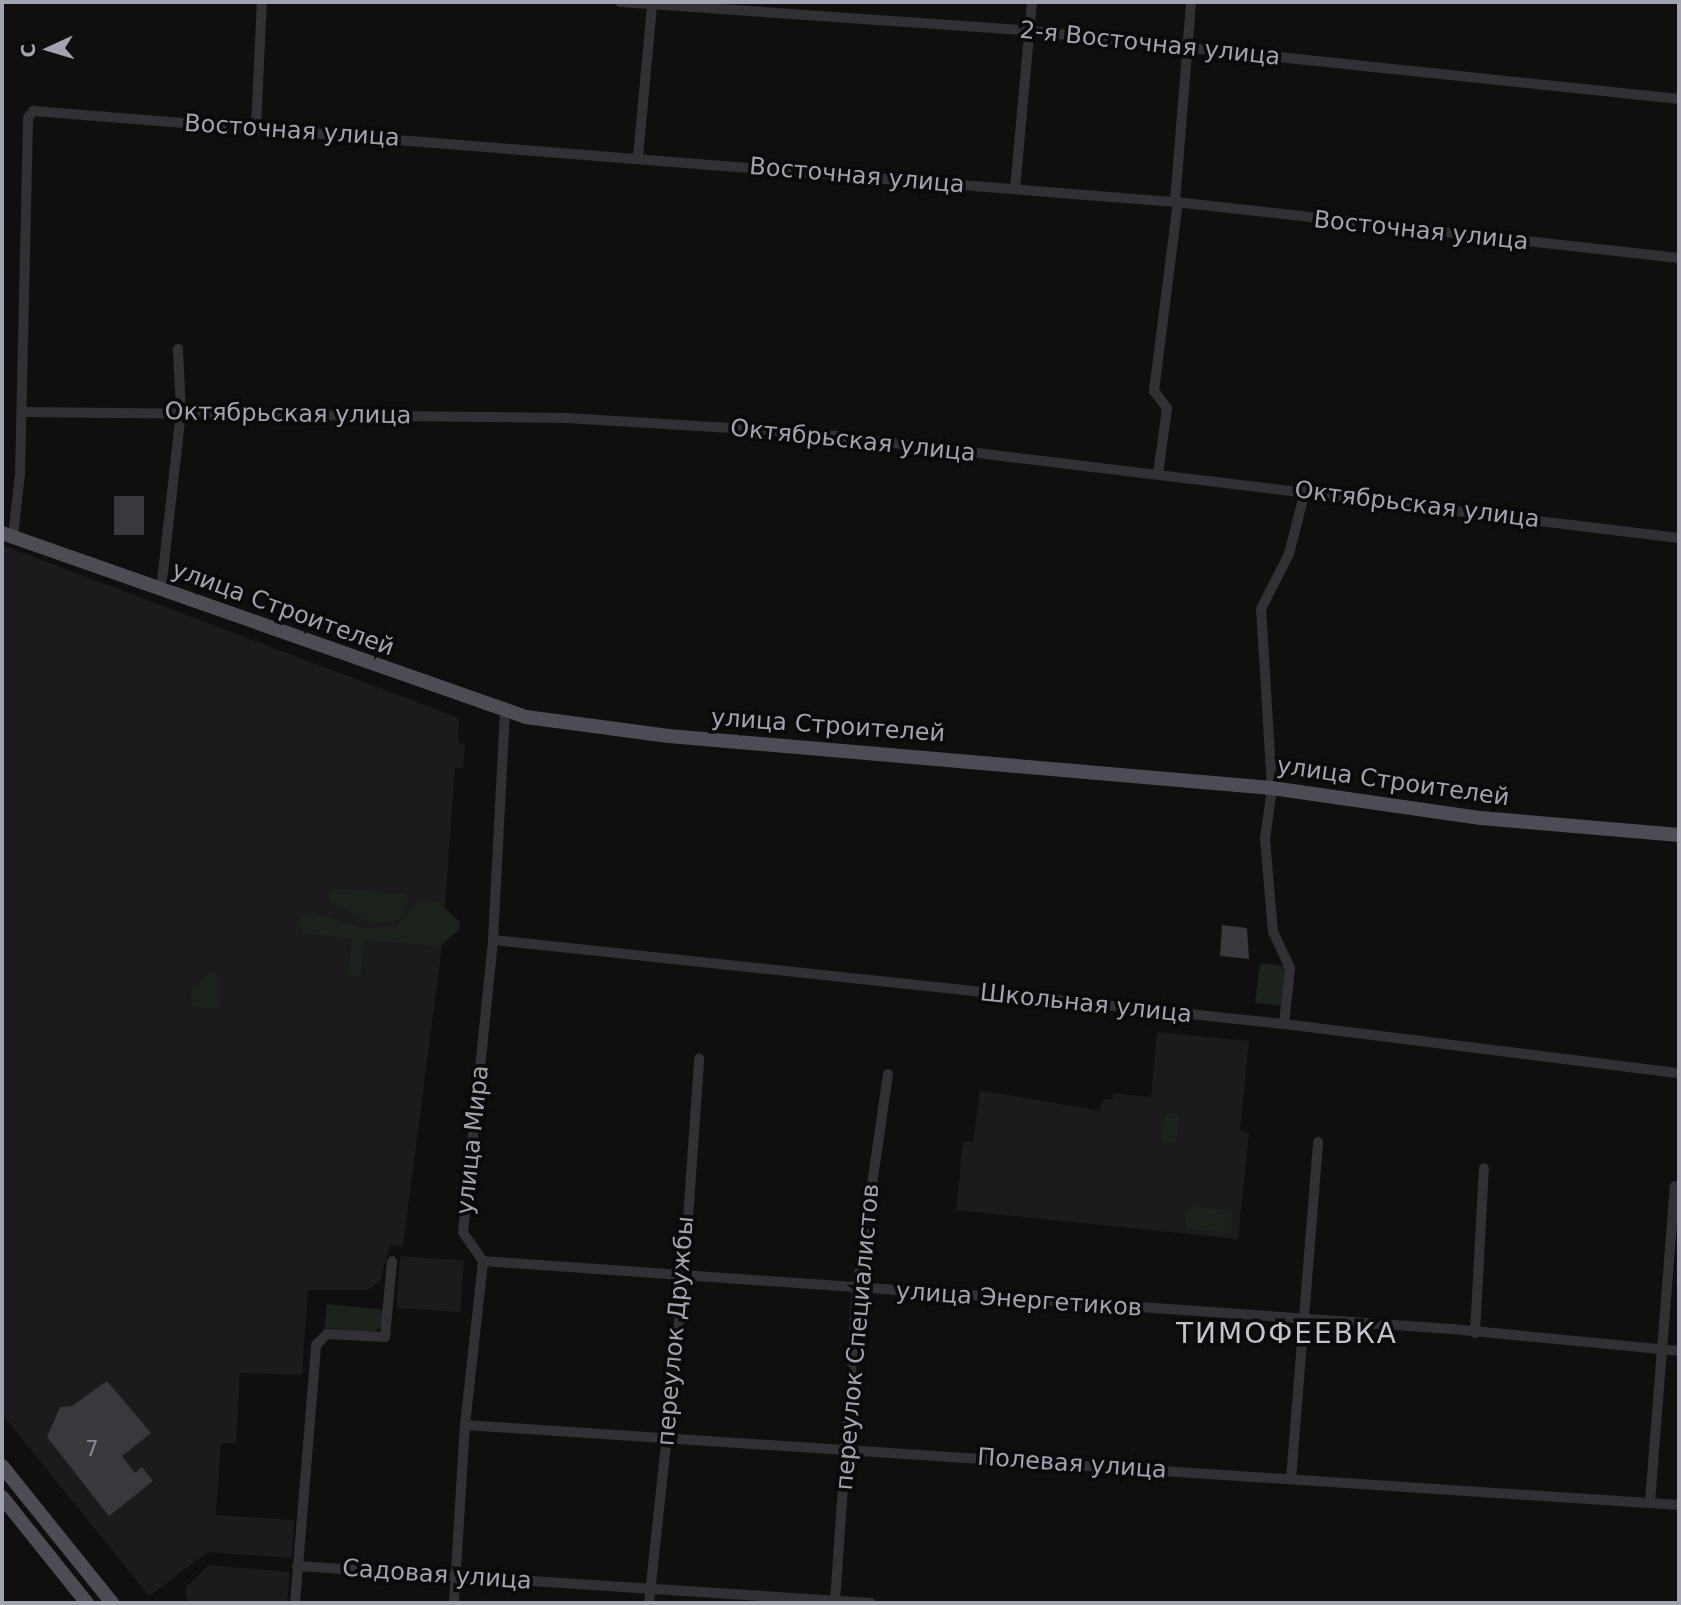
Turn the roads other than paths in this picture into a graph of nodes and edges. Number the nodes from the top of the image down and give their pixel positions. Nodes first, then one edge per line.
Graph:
1 (262, 2) edge
2 (620, 2) edge
3 (1032, 2) edge
4 (1191, 2) edge
5 (652, 5) junction
6 (1030, 31) junction
7 (1191, 46) junction
8 (1679, 99) edge
9 (256, 127) junction
10 (638, 157) junction
11 (1015, 189) junction
12 (1177, 202) junction
13 (1679, 258) edge
14 (178, 349) dead end
15 (23, 412) junction
16 (181, 413) junction
17 (1158, 474) junction
18 (1306, 491) junction
19 (7, 535) edge
20 (1679, 538) edge
21 (161, 590) junction
22 (505, 712) junction
23 (1272, 788) junction
24 (1679, 835) edge
25 (493, 940) junction
26 (1284, 1024) junction
27 (699, 1059) dead end
28 (1679, 1073) edge
29 (888, 1074) dead end
30 (1318, 1142) dead end
31 (1484, 1168) dead end
32 (1675, 1186) dead end
33 (392, 1261) dead end
34 (483, 1261) junction
35 (684, 1276) junction
36 (857, 1289) junction
37 (1303, 1319) junction
38 (1475, 1333) junction
39 (1660, 1350) junction
40 (1679, 1351) edge
41 (465, 1425) junction
42 (667, 1438) junction
43 (849, 1449) junction
44 (2, 1466) edge
45 (1291, 1479) junction
46 (2, 1497) edge
47 (1650, 1502) junction
48 (1679, 1505) edge
49 (297, 1566) junction
50 (455, 1576) junction
51 (650, 1589) junction
52 (792, 1601) edge
53 (835, 1601) junction
54 (87, 1603) edge
55 (112, 1603) edge
56 (295, 1603) edge
57 (454, 1603) edge
58 (649, 1603) edge
59 (871, 1603) edge

1 - 9 street
2 - 5 street, 2-я Восточная улица
3 - 6 street
4 - 7 street
5 - 6 street, 2-я Восточная улица
5 - 10 street
6 - 7 street, 2-я Восточная улица
6 - 11 street
7 - 8 street, 2-я Восточная улица
7 - 12 street
9 - 10 street, Восточная улица
9 - 15 street, Восточная улица
10 - 11 street, Восточная улица
11 - 12 street, Восточная улица
12 - 13 street, Восточная улица
12 - 17 street
14 - 16 street
15 - 16 street, Октябрьская улица
15 - 19 street
16 - 17 street, Октябрьская улица
16 - 21 street
17 - 18 street, Октябрьская улица
18 - 20 street, Октябрьская улица
18 - 23 street
19 - 21 main road, улица Строителей
21 - 22 main road, улица Строителей
22 - 23 main road, улица Строителей
22 - 25 street, улица Мира
23 - 24 main road, улица Строителей
23 - 26 street
25 - 26 street, Школьная улица
25 - 34 street, улица Мира
26 - 28 street, Школьная улица
27 - 35 street, переулок Дружбы
29 - 36 street, переулок Специалистов
30 - 37 street
31 - 38 street
32 - 39 street
33 - 49 street
34 - 35 street, улица Энергетиков
34 - 41 street
35 - 36 street, улица Энергетиков
35 - 42 street, переулок Дружбы
36 - 37 street, улица Энергетиков
36 - 43 street, переулок Специалистов
37 - 38 street, улица Энергетиков
37 - 45 street
38 - 39 street, улица Энергетиков
39 - 40 street, улица Энергетиков
39 - 47 street
41 - 42 street, Полевая улица
41 - 50 street
42 - 43 street, Полевая улица
42 - 51 street, переулок Дружбы
43 - 45 street, Полевая улица
43 - 53 street, переулок Специалистов
44 - 55 main road
45 - 47 street, Полевая улица
46 - 54 main road
47 - 48 street, Полевая улица
49 - 50 street, Садовая улица
49 - 56 street
50 - 51 street, Садовая улица
50 - 57 street
51 - 52 street, Садовая улица
51 - 58 street, переулок Дружбы
52 - 53 street, Садовая улица
53 - 59 street, Садовая улица

